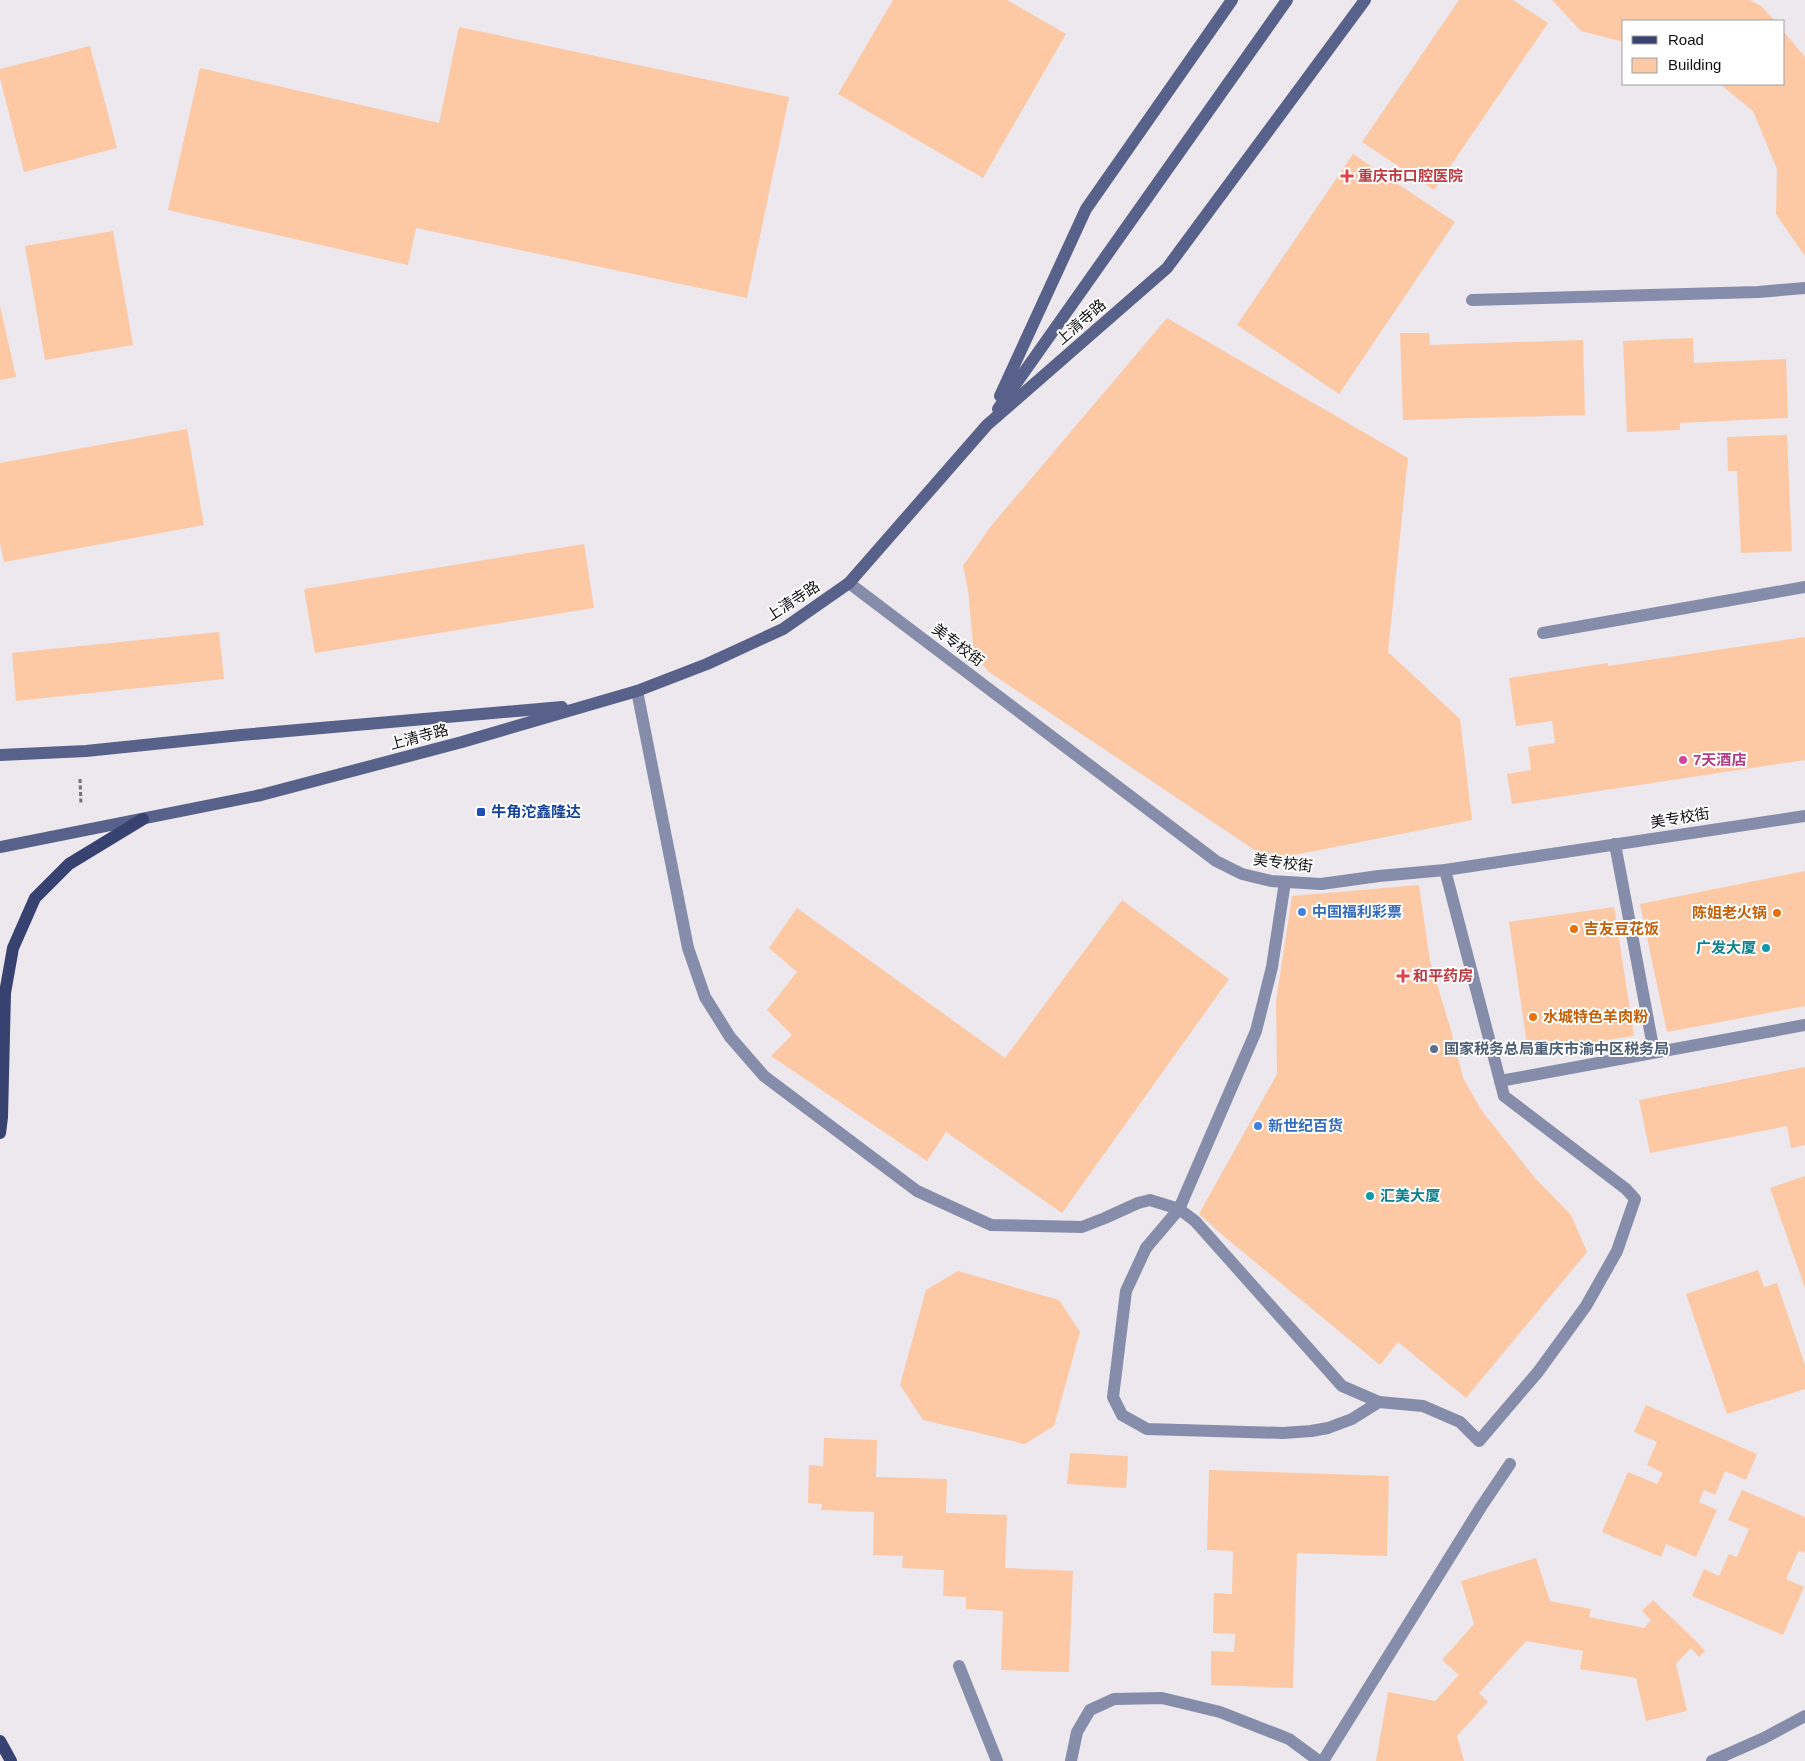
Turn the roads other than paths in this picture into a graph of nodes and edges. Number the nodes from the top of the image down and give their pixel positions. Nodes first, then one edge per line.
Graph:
1 (1232, 0) edge
2 (1287, 0) edge
3 (1365, 0) edge
4 (1805, 288) edge
5 (1472, 300) dead end
6 (987, 425) junction
7 (849, 583) junction
8 (1805, 587) edge
9 (1543, 633) dead end
10 (637, 691) junction
11 (589, 704) junction
12 (0, 756) edge
13 (1805, 816) edge
14 (143, 820) junction
15 (1615, 844) junction
16 (0, 847) edge
17 (1445, 870) junction
18 (1285, 882) junction
19 (1805, 1025) edge
20 (1654, 1052) junction
21 (1500, 1081) junction
22 (0, 1134) edge
23 (1179, 1209) junction
24 (1379, 1402) junction
25 (1510, 1464) dead end
26 (959, 1666) dead end
27 (1805, 1716) edge
28 (0, 1741) edge
29 (11, 1761) edge
30 (997, 1761) edge
31 (1071, 1761) edge
32 (1321, 1761) edge
33 (1712, 1761) edge

1 - 6 main road
2 - 6 main road
3 - 6 main road, 上清寺路
4 - 5 street
6 - 7 main road, 上清寺路
7 - 10 main road, 上清寺路
7 - 18 street, 美专校街
8 - 9 street
10 - 11 main road, 上清寺路
10 - 23 street
11 - 12 main road
11 - 14 main road, 上清寺路
13 - 15 street, 美专校街
14 - 16 main road, 上清寺路
14 - 22 main road
15 - 17 street, 美专校街
15 - 20 street
17 - 18 street, 美专校街
17 - 21 street
18 - 23 street
19 - 20 street
20 - 21 street
21 - 24 street
23 - 24 street
23 - 24 street
25 - 32 street
26 - 30 street
27 - 33 street
28 - 29 main road
31 - 32 street

